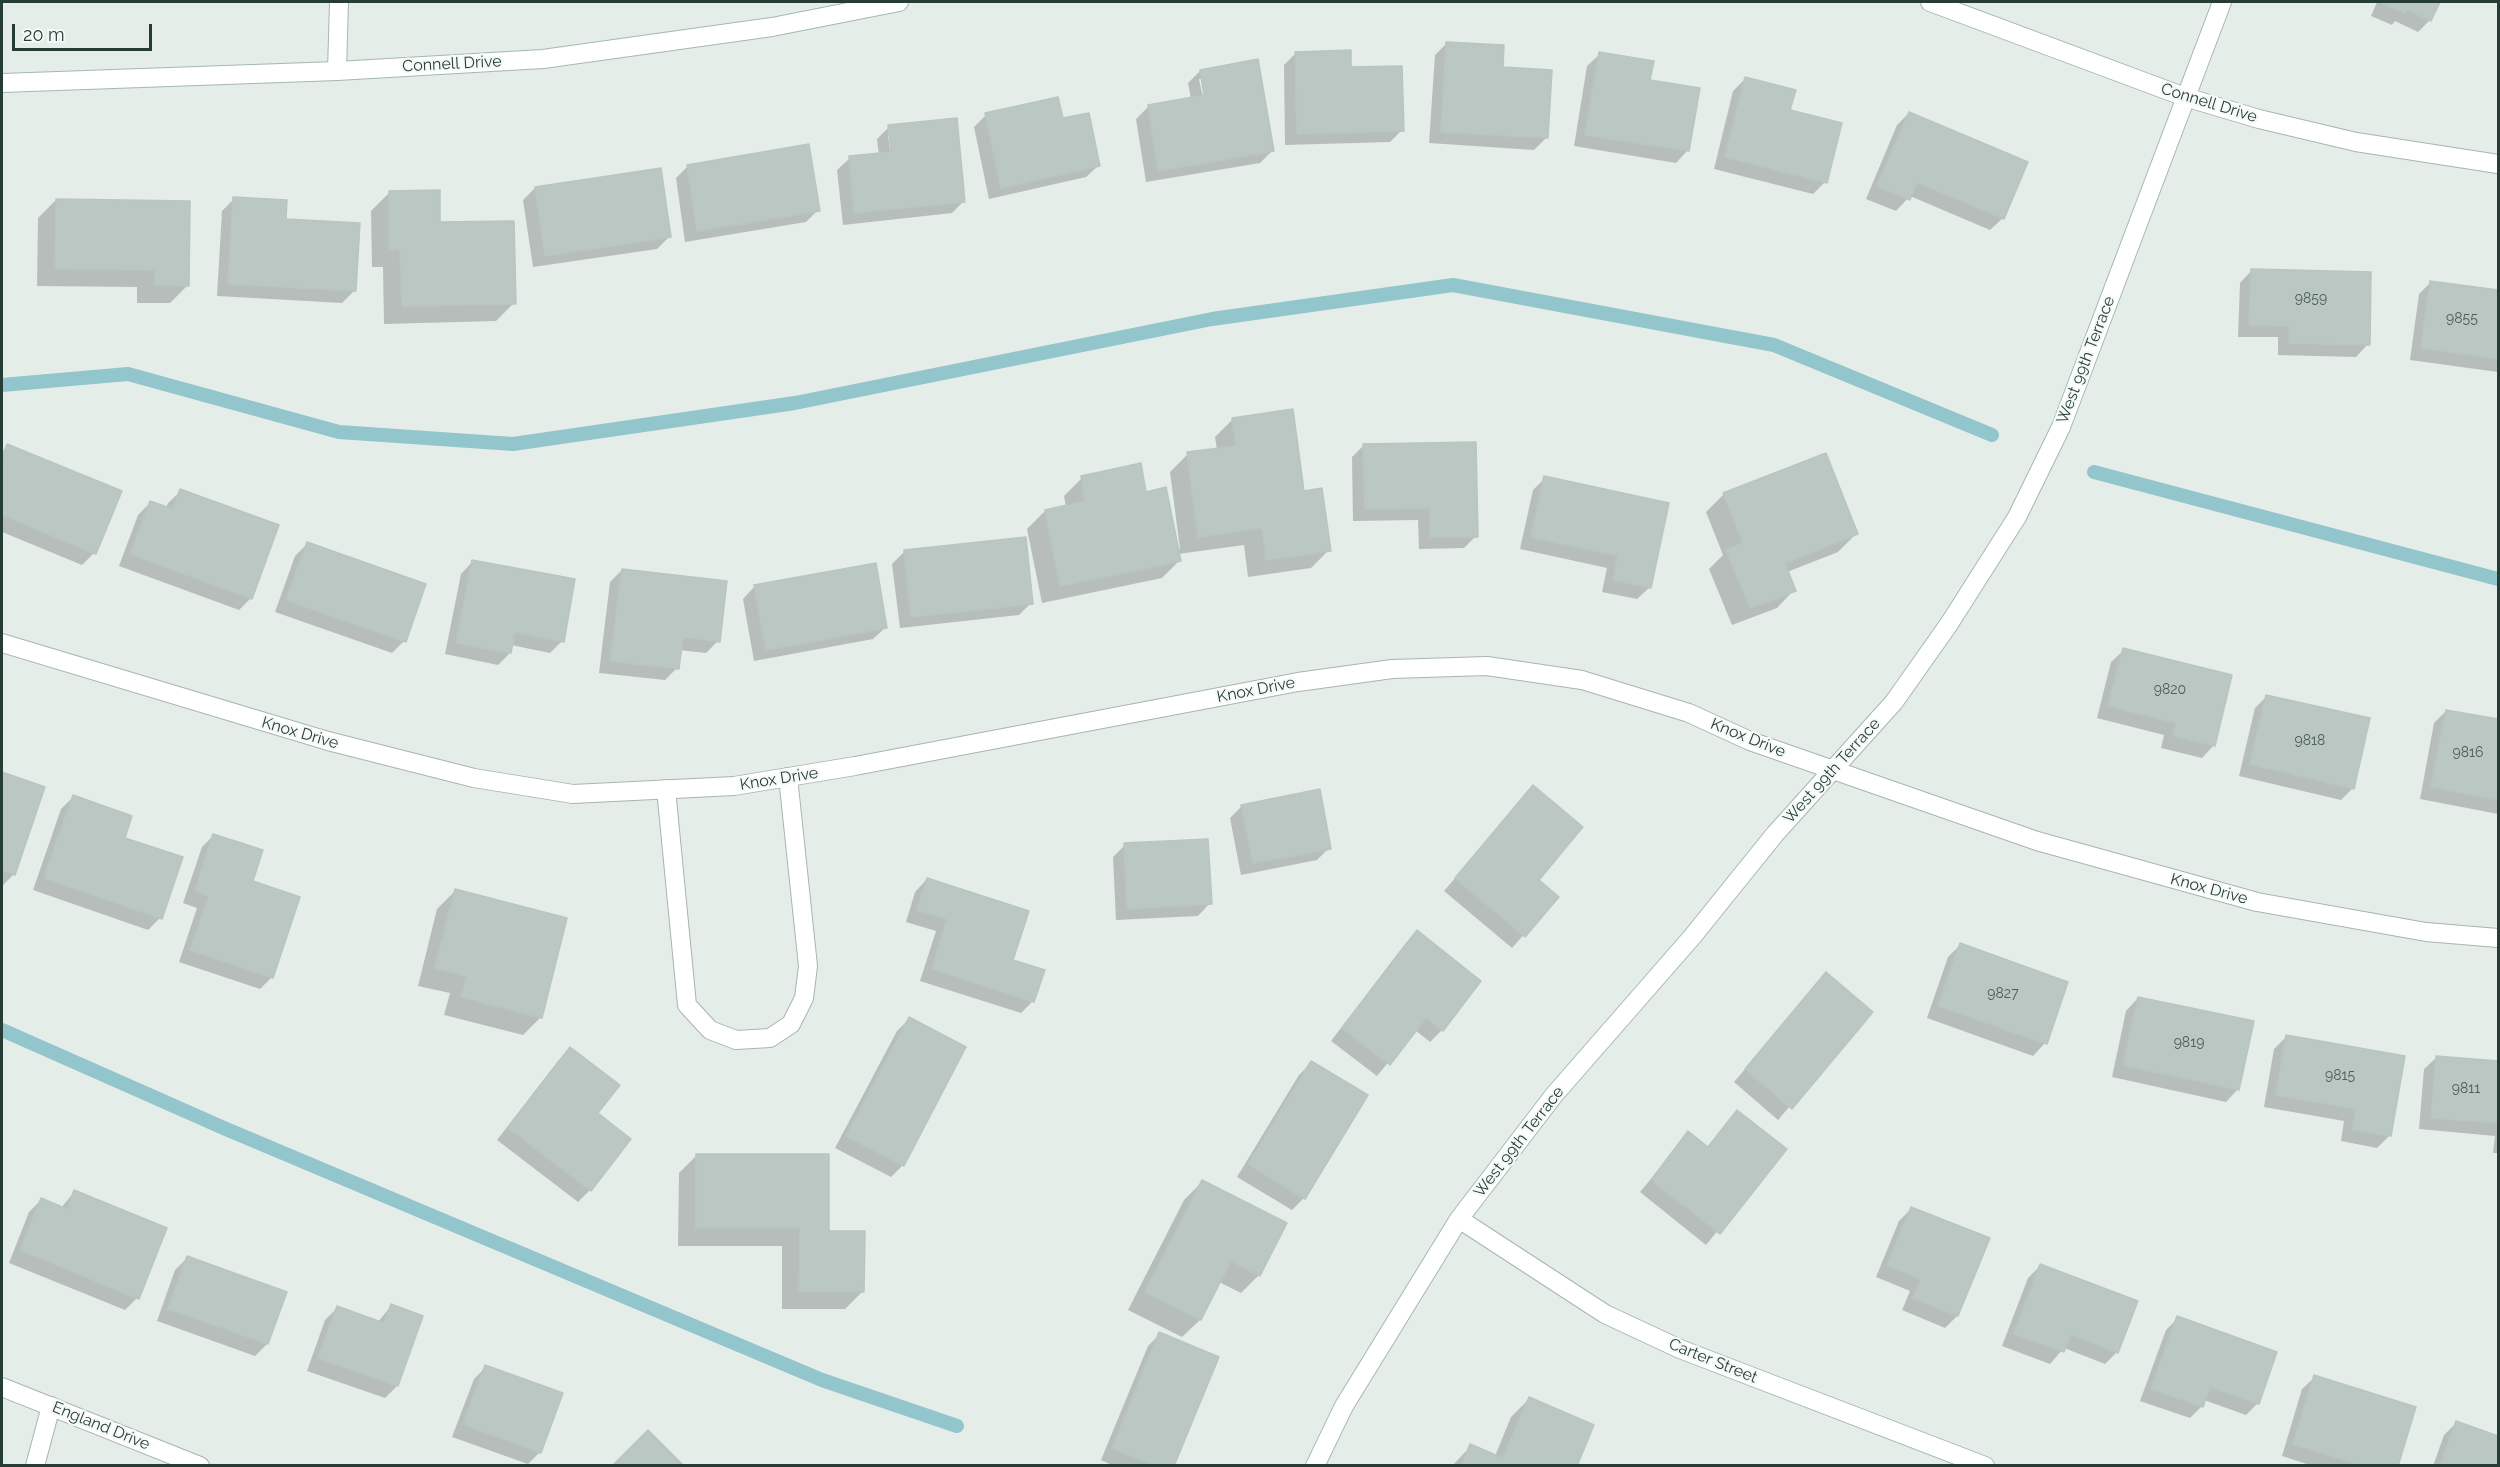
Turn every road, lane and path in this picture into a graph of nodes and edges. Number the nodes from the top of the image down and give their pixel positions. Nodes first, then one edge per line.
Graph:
1 (339, 2) edge
2 (899, 2) edge
3 (1930, 2) edge
4 (2222, 2) edge
5 (337, 71) junction
6 (2, 83) edge
7 (2185, 97) junction
8 (2499, 164) edge
9 (2, 643) edge
10 (1833, 771) junction
11 (788, 777) junction
12 (666, 789) junction
13 (2499, 939) edge
14 (1460, 1219) junction
15 (2, 1387) edge
16 (51, 1406) junction
17 (35, 1466) edge
18 (200, 1466) edge
19 (1315, 1466) edge
20 (1984, 1466) edge

1 - 5 street
2 - 5 street, Connell Drive
3 - 7 street, Connell Drive
4 - 7 street, West 99th Terrace
5 - 6 street, Connell Drive
7 - 8 street, Connell Drive
7 - 10 street, West 99th Terrace
9 - 12 street, Knox Drive
10 - 11 street, Knox Drive
10 - 13 street, Knox Drive
10 - 14 street, West 99th Terrace
11 - 12 street, Knox Drive
11 - 12 street
14 - 19 street, West 99th Terrace
14 - 20 street, Carter Street
15 - 16 street, England Drive
16 - 17 street
16 - 18 street, England Drive

